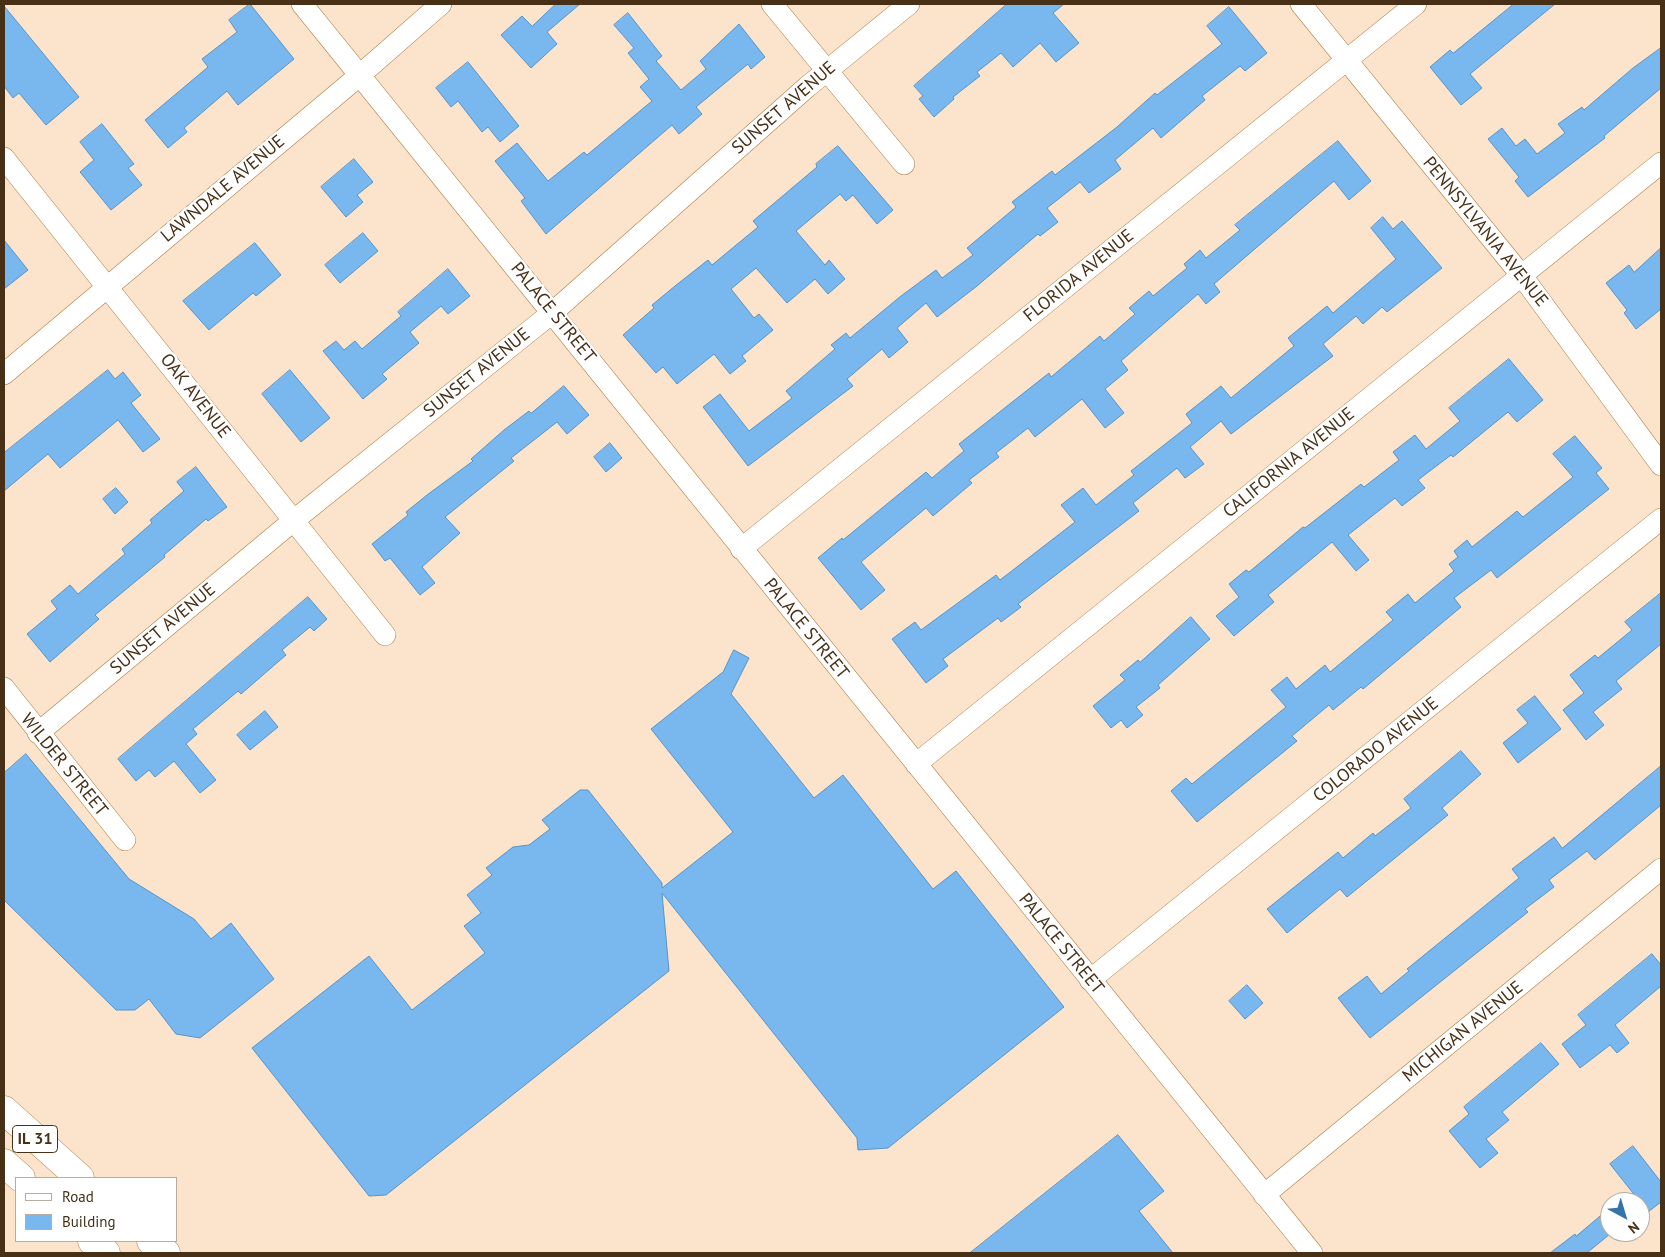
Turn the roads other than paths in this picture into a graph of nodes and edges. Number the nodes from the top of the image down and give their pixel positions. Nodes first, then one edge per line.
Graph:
1 (302, 4) edge
2 (441, 4) edge
3 (772, 4) edge
4 (909, 4) edge
5 (1301, 4) edge
6 (1416, 4) edge
7 (1346, 60) junction
8 (827, 70) junction
9 (360, 75) junction
10 (4, 158) edge
11 (1661, 162) edge
12 (904, 164) dead end
13 (1522, 276) junction
14 (108, 286) junction
15 (552, 313) junction
16 (4, 374) edge
17 (1661, 465) edge
18 (1661, 519) edge
19 (293, 521) junction
20 (741, 549) junction
21 (385, 635) dead end
22 (4, 688) edge
23 (38, 733) junction
24 (916, 764) junction
25 (125, 840) dead end
26 (1661, 869) edge
27 (1090, 980) junction
28 (4, 1110) edge
29 (4, 1163) edge
30 (20, 1177) edge
31 (79, 1177) edge
32 (1264, 1194) junction
33 (93, 1242) edge
34 (153, 1242) edge
35 (106, 1253) edge
36 (166, 1253) edge
37 (1312, 1253) edge

1 - 9 street, PALACE STREET
2 - 9 street, LAWNDALE AVENUE
3 - 8 street
4 - 8 street, SUNSET AVENUE
5 - 7 street, PENNSYLVANIA AVENUE
6 - 7 street, FLORIDA AVENUE
7 - 13 street, PENNSYLVANIA AVENUE
7 - 20 street, FLORIDA AVENUE
8 - 12 street
8 - 15 street, SUNSET AVENUE
9 - 14 street, LAWNDALE AVENUE
9 - 15 street, PALACE STREET
10 - 14 street, OAK AVENUE
11 - 13 street, CALIFORNIA AVENUE
13 - 17 street, PENNSYLVANIA AVENUE
13 - 24 street, CALIFORNIA AVENUE
14 - 16 street, LAWNDALE AVENUE
14 - 19 street, OAK AVENUE
15 - 19 street, SUNSET AVENUE
15 - 20 street, PALACE STREET
18 - 27 street, COLORADO AVENUE
19 - 21 street, OAK AVENUE
19 - 23 street, SUNSET AVENUE
20 - 24 street, PALACE STREET
22 - 23 street, WILDER STREET
23 - 25 street, WILDER STREET
24 - 27 street, PALACE STREET
26 - 32 street, MICHIGAN AVENUE
27 - 32 street, PALACE STREET
28 - 31 main road, IL 31
29 - 30 main road
32 - 37 street, PALACE STREET
33 - 35 main road
34 - 36 main road

